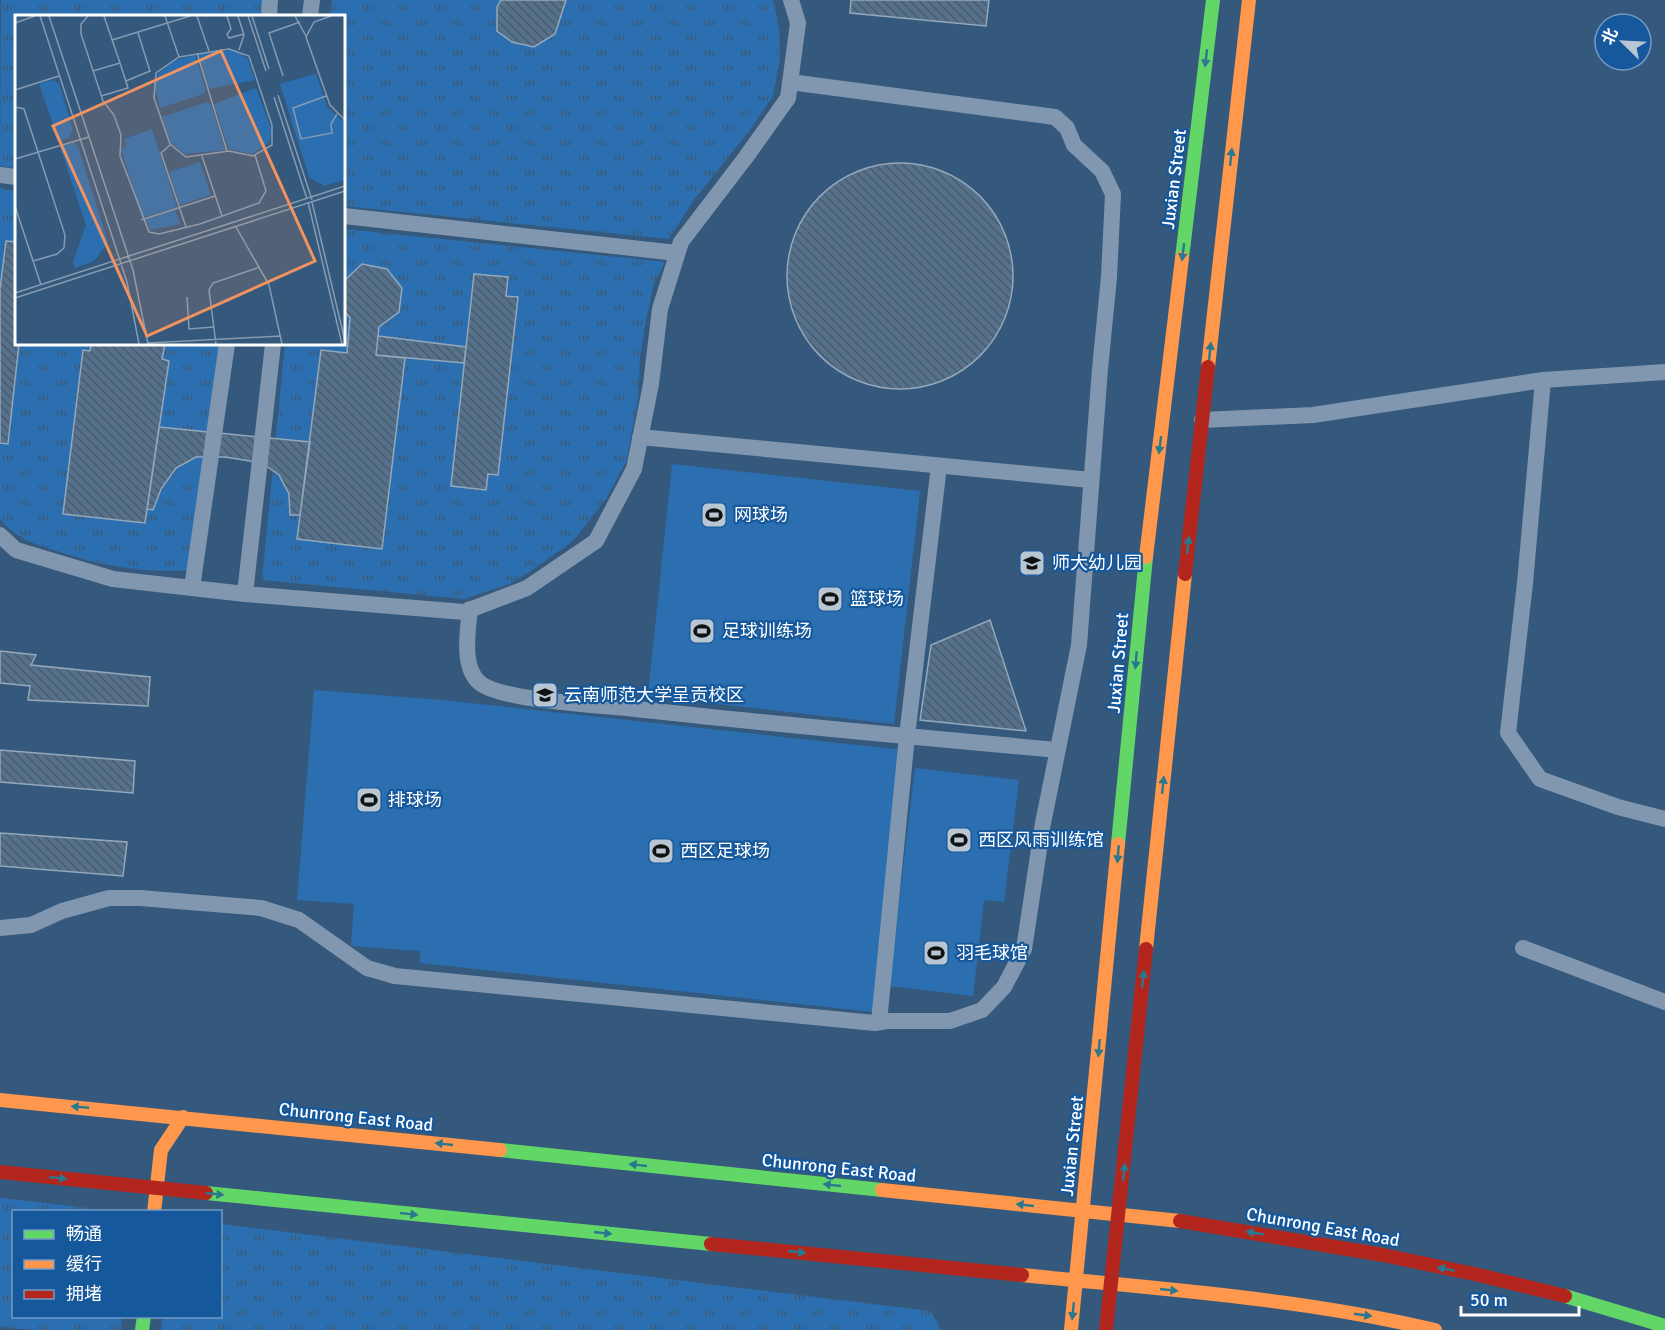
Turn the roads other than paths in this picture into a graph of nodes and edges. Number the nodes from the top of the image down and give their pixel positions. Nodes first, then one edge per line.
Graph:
1 (270, 0) edge
2 (312, 0) edge
3 (791, 0) edge
4 (1213, 0) edge
5 (1249, 0) edge
6 (269, 15) edge
7 (310, 15) edge
8 (790, 82) junction
9 (0, 175) edge
10 (15, 177) edge
11 (345, 216) edge
12 (677, 253) junction
13 (227, 345) edge
14 (273, 345) edge
15 (1665, 372) edge
16 (1543, 380) junction
17 (1202, 420) junction
18 (640, 437) junction
19 (939, 466) junction
20 (1092, 480) junction
21 (0, 535) edge
22 (192, 588) junction
23 (244, 594) junction
24 (470, 609) junction
25 (907, 736) junction
26 (1058, 750) junction
27 (1665, 819) edge
28 (0, 928) edge
29 (1523, 948) dead end
30 (1665, 1002) edge
31 (879, 1022) junction
32 (0, 1100) edge
33 (138, 1113) junction
34 (183, 1117) junction
35 (155, 1141) junction
36 (0, 1172) edge
37 (157, 1188) junction
38 (154, 1210) edge
39 (1084, 1211) junction
40 (1119, 1215) junction
41 (1076, 1280) junction
42 (1111, 1284) junction
43 (1665, 1326) edge
44 (1071, 1330) edge
45 (1106, 1330) edge
46 (1435, 1330) edge

1 - 6 street
2 - 7 street
3 - 8 street
4 -> 39 main road, Juxian Street
17 -> 5 main road
8 - 12 street
8 - 20 street
9 - 10 street
11 - 12 street
12 - 18 street
13 - 22 street
14 - 23 street
15 - 16 street
16 - 17 street
16 - 27 street
40 -> 17 main road
18 - 19 street
18 - 24 street
19 - 20 street
19 - 25 street
20 - 26 street
21 - 22 street
22 - 23 street
23 - 24 street
24 - 25 street
25 - 26 street
25 - 31 street
26 - 31 street
28 - 31 street
29 - 30 street
33 -> 32 main road, Chunrong East Road
33 - 34 main road, Chunrong East Road
33 - 35 main road
34 - 35 main road
39 -> 34 main road, Chunrong East Road
35 - 37 main road
36 -> 37 main road
37 - 38 main road
37 -> 41 main road
39 - 40 main road, Chunrong East Road
39 - 41 main road, Juxian Street
40 - 42 main road
43 -> 40 main road, Chunrong East Road
41 - 42 main road
41 -> 44 main road, Juxian Street
42 - 45 main road
42 -> 46 main road

